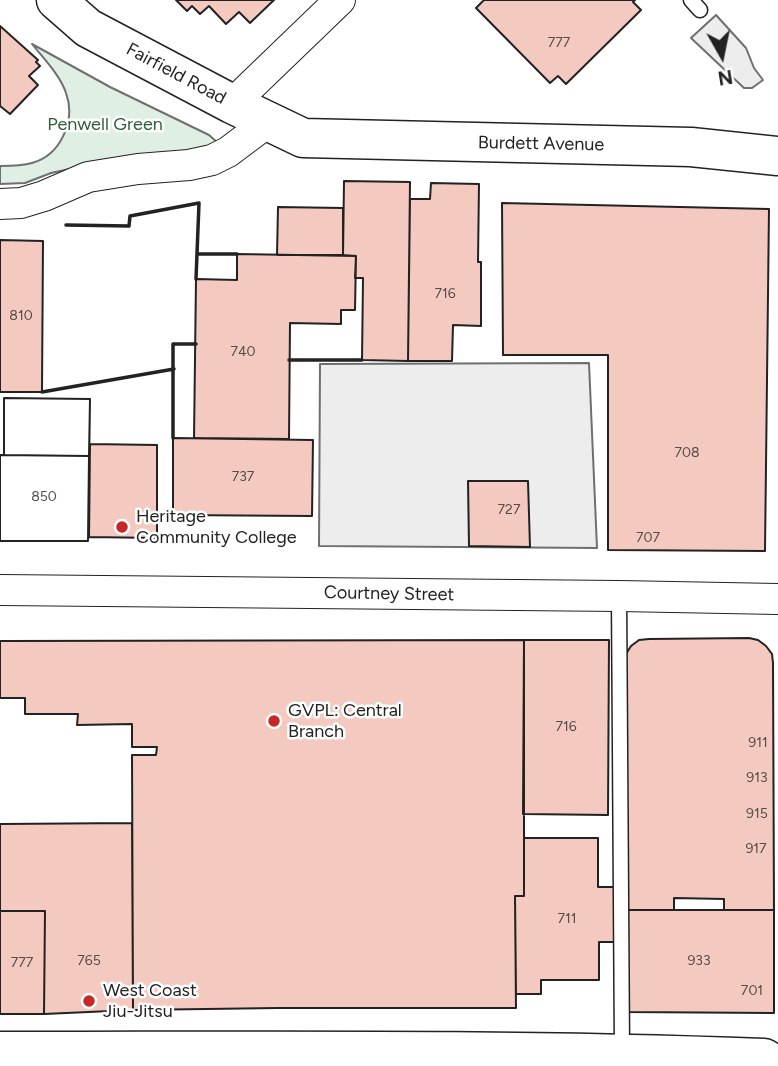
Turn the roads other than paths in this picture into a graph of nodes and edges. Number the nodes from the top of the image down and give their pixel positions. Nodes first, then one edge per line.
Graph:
1 (56, 0) edge
2 (340, 0) edge
3 (232, 104) junction
4 (268, 122) junction
5 (303, 138) joint
6 (778, 156) edge
7 (10, 204) edge
8 (0, 590) edge
9 (619, 596) junction
10 (778, 599) edge
11 (0, 1051) edge
12 (622, 1053) junction
13 (777, 1066) edge

1 - 3 street, Fairfield Road
2 - 3 street
3 - 4 street, Fairfield Road
4 - 5 street, Fairfield Road
4 - 7 street
5 - 6 street, Burdett Avenue
8 - 9 street, Courtney Street
9 - 10 street, Courtney Street
9 - 12 lane
11 - 12 street
12 - 13 street

